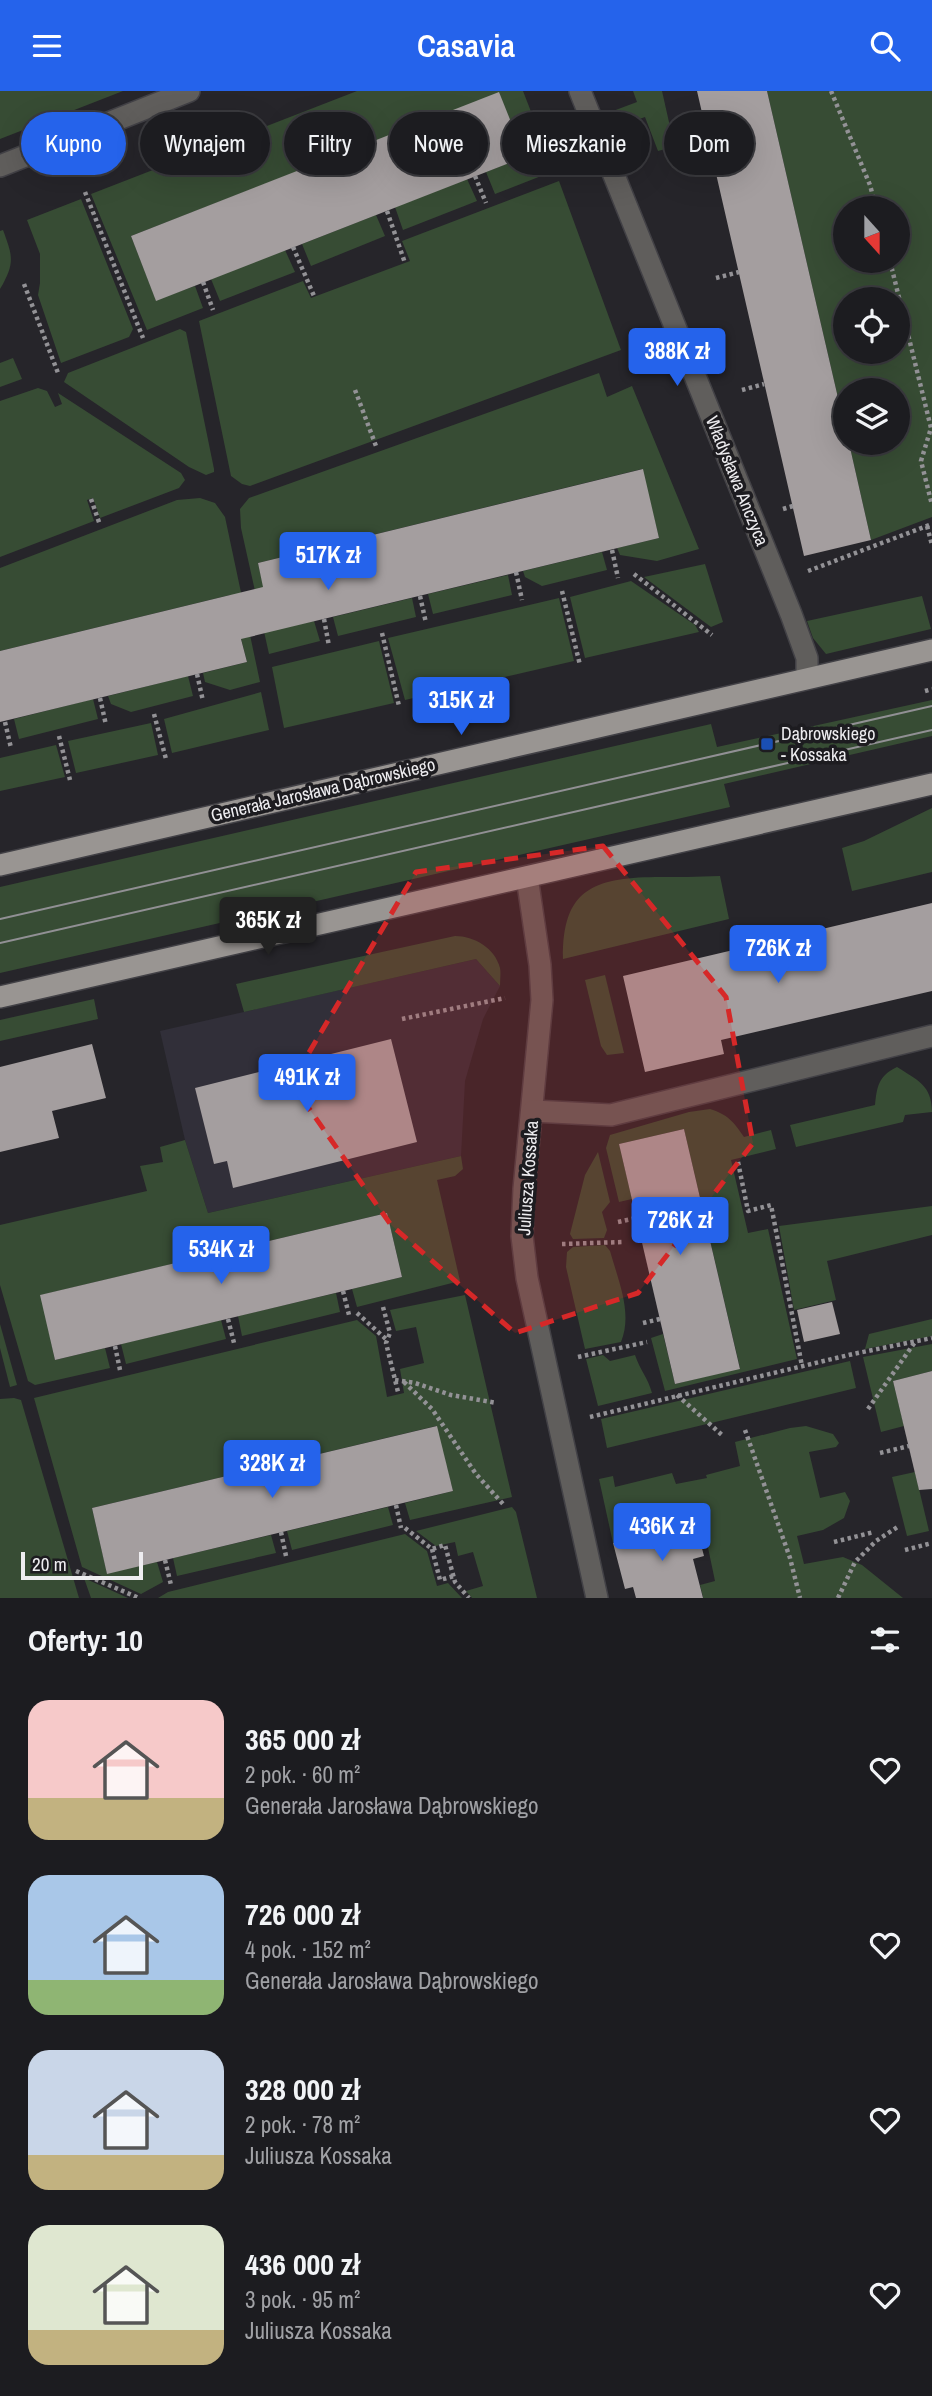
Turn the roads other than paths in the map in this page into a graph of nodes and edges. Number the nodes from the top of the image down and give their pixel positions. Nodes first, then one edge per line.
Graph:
1 (188, 91) edge
2 (580, 91) edge
3 (0, 166) edge
4 (932, 650) edge
5 (807, 678) junction
6 (932, 785) edge
7 (0, 865) edge
8 (527, 877) junction
9 (0, 997) edge
10 (932, 1036) edge
11 (533, 1111) junction
12 (597, 1598) edge

1 - 3 street
2 - 5 street, Władysława Anczyca
4 - 5 main road, Generała Jarosława Dąbrowskiego
5 - 7 main road, Generała Jarosława Dąbrowskiego
6 - 8 main road
8 - 9 main road
8 - 11 street, Juliusza Kossaka
10 - 11 street
11 - 12 street, Juliusza Kossaka

